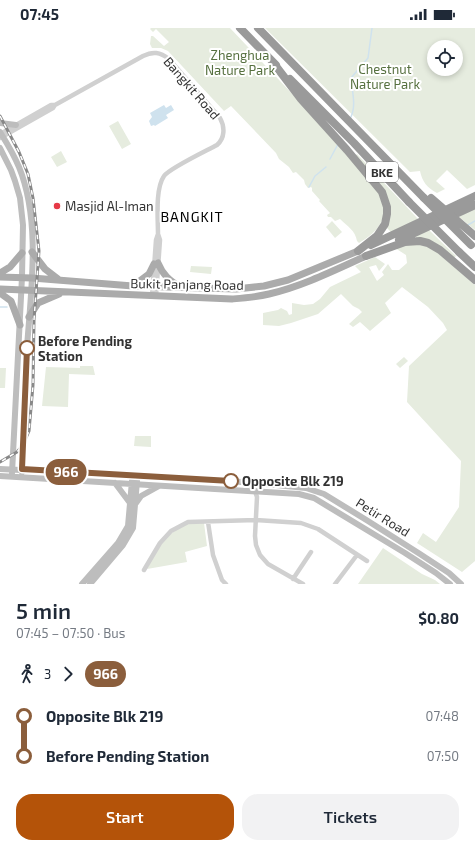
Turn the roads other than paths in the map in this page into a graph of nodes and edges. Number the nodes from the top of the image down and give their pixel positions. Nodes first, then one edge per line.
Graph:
1 (240, 28) edge
2 (258, 28) edge
3 (303, 97) junction
4 (55, 105) junction
5 (0, 123) edge
6 (16, 125) junction
7 (1, 135) edge
8 (0, 148) edge
9 (475, 196) edge
10 (427, 198) junction
11 (475, 205) edge
12 (475, 236) edge
13 (402, 237) junction
14 (473, 247) edge
15 (358, 250) junction
16 (32, 252) junction
17 (22, 253) junction
18 (366, 256) joint
19 (156, 264) junction
20 (475, 267) edge
21 (0, 273) edge
22 (0, 276) edge
23 (22, 277) junction
24 (32, 278) junction
25 (58, 280) junction
26 (475, 280) edge
27 (132, 286) junction
28 (155, 287) junction
29 (180, 287) junction
30 (0, 289) edge
31 (21, 291) junction
32 (31, 291) junction
33 (63, 292) junction
34 (0, 293) edge
35 (154, 296) junction
36 (29, 318) junction
37 (20, 325) junction
38 (0, 469) edge
39 (12, 469) junction
40 (22, 469) junction
41 (0, 476) edge
42 (134, 476) junction
43 (12, 477) junction
44 (22, 477) junction
45 (186, 478) junction
46 (246, 482) junction
47 (115, 483) junction
48 (134, 484) junction
49 (266, 484) junction
50 (160, 485) junction
51 (184, 487) junction
52 (256, 490) junction
53 (133, 503) junction
54 (256, 520) junction
55 (368, 521) junction
56 (208, 522) junction
57 (364, 528) junction
58 (311, 552) dead end
59 (357, 555) junction
60 (367, 561) dead end
61 (144, 570) dead end
62 (293, 579) junction
63 (82, 584) edge
64 (90, 584) edge
65 (226, 584) edge
66 (303, 584) edge
67 (335, 584) edge
68 (450, 584) edge
69 (461, 584) edge

1 - 3 highway, BKE
2 - 10 highway, BKE
3 - 15 highway
3 - 20 highway, BKE, bridge
4 - 6 street, Bangkit Road
4 - 7 street, Bangkit Road
4 - 19 street, Bangkit Road
5 - 6 main road
6 - 7 street, Bangkit Road
7 - 16 main road
8 - 17 main road
9 - 13 highway
10 - 12 highway, bridge
10 - 14 highway, bridge
11 - 13 highway
13 - 15 highway
13 - 18 highway
13 - 26 highway
15 - 29 main road, Bukit Panjang Road
16 - 24 main road
16 - 25 main road
17 - 21 main road
17 - 23 main road
18 - 35 main road, Bukit Panjang Road
19 - 27 main road
19 - 28 street, Bangkit Road
19 - 29 main road
22 - 23 main road, Bukit Panjang Road
23 - 24 main road, Bukit Panjang Road
23 - 31 main road
24 - 25 main road, Bukit Panjang Road
24 - 32 main road
25 - 27 main road, Bukit Panjang Road
27 - 28 main road, Bukit Panjang Road
28 - 29 main road, Bukit Panjang Road
28 - 35 street, Bangkit Road
30 - 31 main road, Bukit Panjang Road
31 - 32 main road, Bukit Panjang Road
31 - 37 main road
32 - 33 main road, Bukit Panjang Road
32 - 36 main road
33 - 35 main road, Bukit Panjang Road
33 - 36 main road
34 - 37 main road
36 - 40 main road
37 - 39 main road
38 - 39 main road, Petir Road
39 - 40 main road, Petir Road
39 - 43 main road
40 - 42 main road, Petir Road
40 - 44 main road
41 - 43 main road, Petir Road
42 - 45 main road, Petir Road
42 - 48 main road
43 - 44 main road, Petir Road
44 - 47 main road, Petir Road
45 - 46 main road, Petir Road
45 - 51 main road
46 - 49 main road, Petir Road
46 - 52 street
47 - 48 main road, Petir Road
47 - 53 main road
48 - 50 main road, Petir Road
48 - 53 main road
49 - 52 street
49 - 55 main road, Petir Road
50 - 51 main road, Petir Road
50 - 53 main road
51 - 52 main road, Petir Road
52 - 54 street
52 - 57 main road, Petir Road
53 - 63 main road
53 - 64 main road
54 - 56 street
54 - 59 street
54 - 62 street
55 - 57 main road
55 - 69 main road, Petir Road
56 - 61 street
56 - 65 street
57 - 68 main road, Petir Road
58 - 62 street
59 - 60 street
59 - 67 street
62 - 66 street

